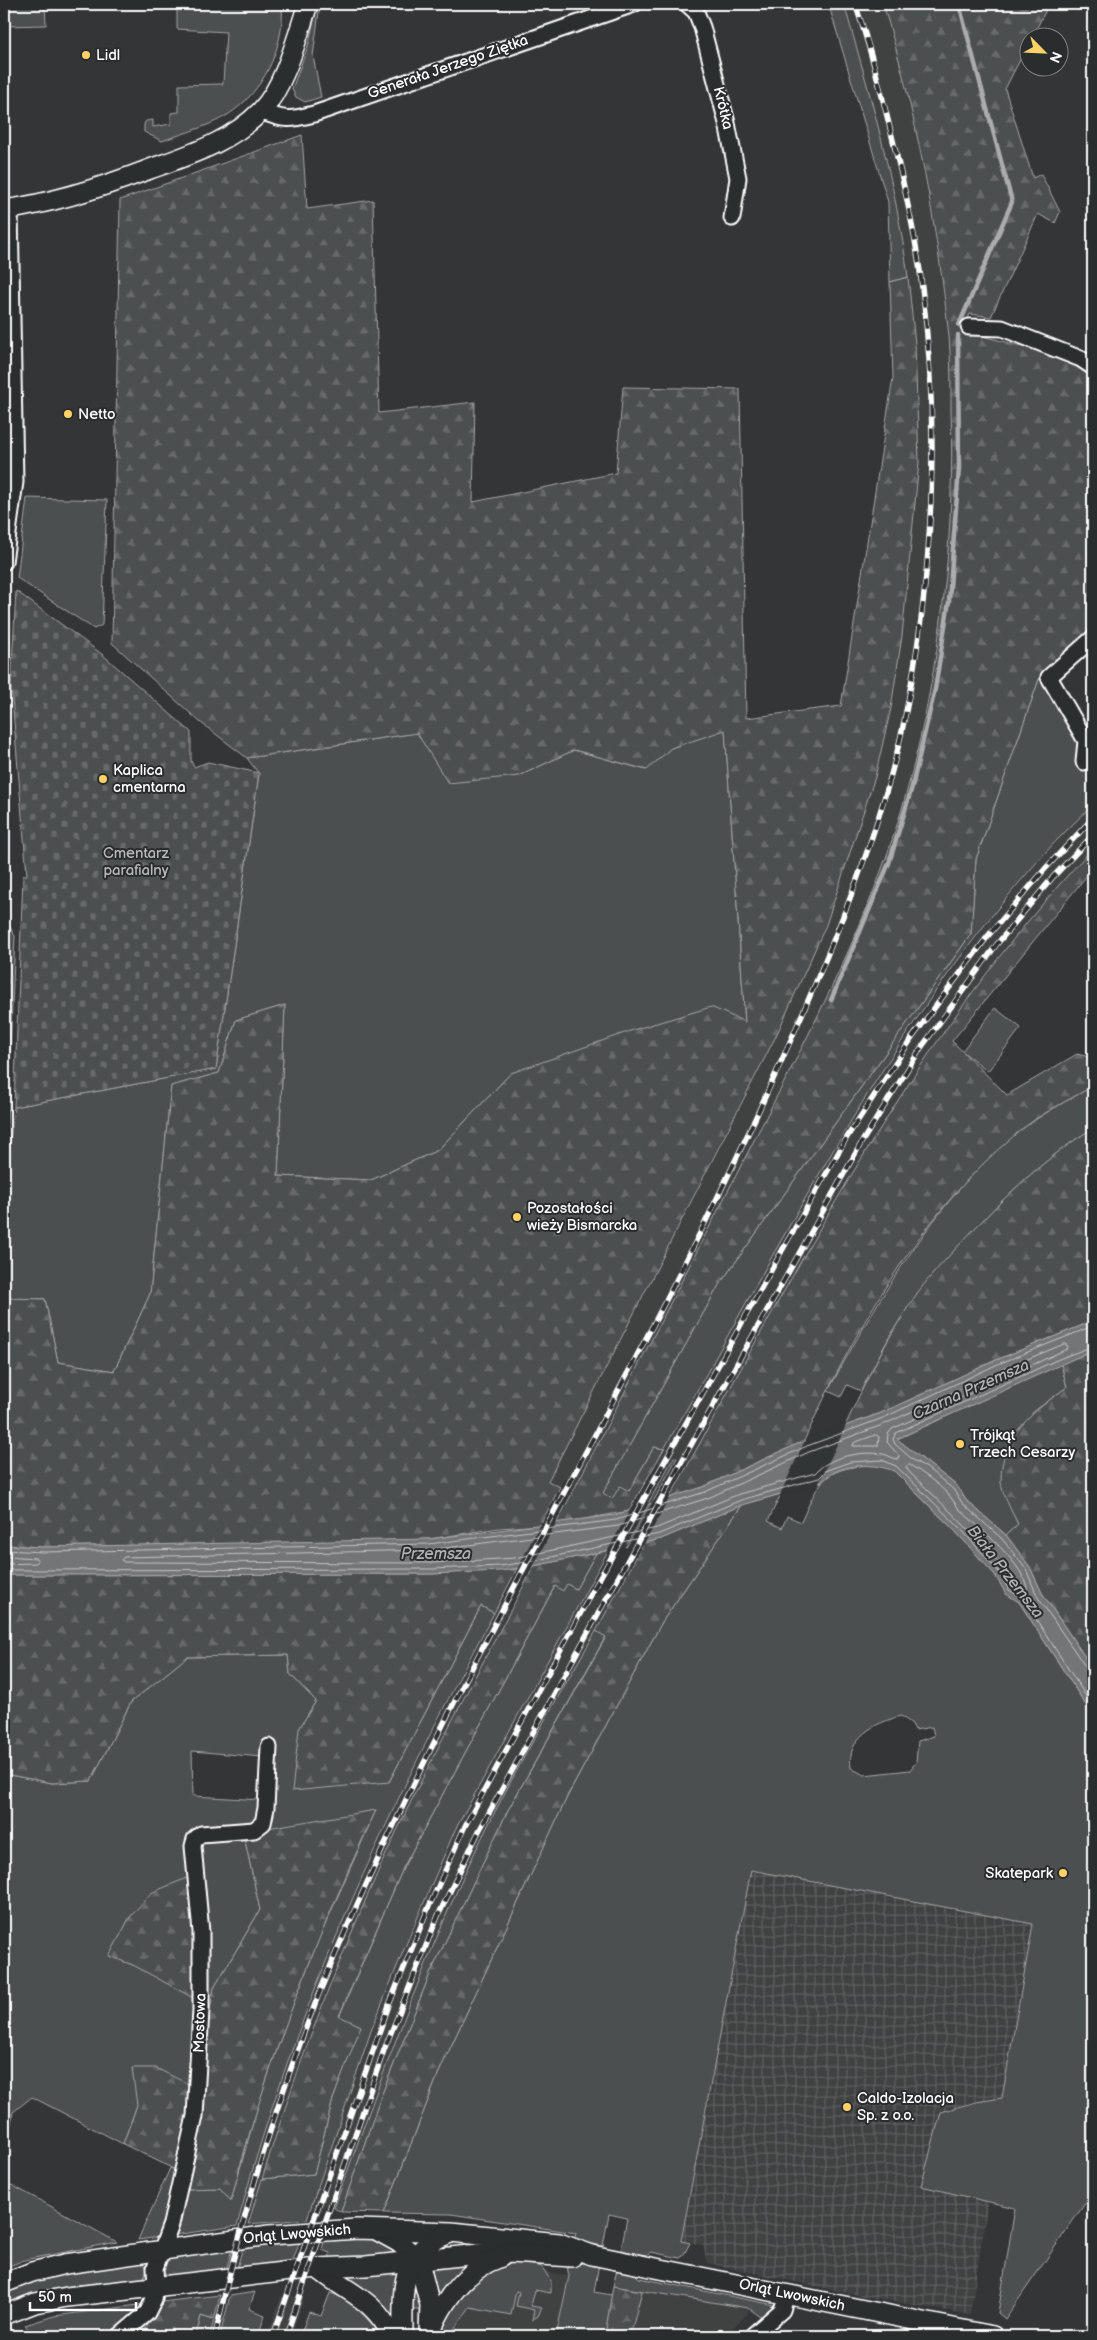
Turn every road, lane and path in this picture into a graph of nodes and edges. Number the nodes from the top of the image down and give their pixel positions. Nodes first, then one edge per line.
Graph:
1 (294, 4) edge
2 (308, 4) edge
3 (634, 4) edge
4 (688, 4) edge
5 (295, 43) junction
6 (261, 111) junction
7 (7, 210) edge
8 (732, 218) dead end
9 (969, 328) dead end
10 (1093, 367) edge
11 (4, 562) edge
12 (1093, 638) edge
13 (1084, 762) dead end
14 (269, 1747) dead end
15 (375, 2229) junction
16 (451, 2232) junction
17 (161, 2250) junction
18 (511, 2253) junction
19 (592, 2255) junction
20 (413, 2261) junction
21 (317, 2268) junction
22 (4, 2283) edge
23 (156, 2287) junction
24 (787, 2294) junction
25 (4, 2315) edge
26 (430, 2334) edge
27 (120, 2336) edge
28 (392, 2336) edge
29 (403, 2336) edge
30 (752, 2336) edge
31 (993, 2336) edge

1 - 5 main road
2 - 5 main road
3 - 6 street, Generała Jerzego Ziętka
4 - 8 street, Krótka
5 - 6 main road
6 - 7 main road
7 - 11 street
9 - 10 street
12 - 13 street
14 - 17 street, Mostowa
15 - 16 main road, Orląt Lwowskich
15 - 17 main road, Orląt Lwowskich
15 - 20 main road
16 - 19 main road, Orląt Lwowskich
16 - 20 main road
17 - 22 main road, Orląt Lwowskich
17 - 23 street, Mostowa
18 - 19 main road, Orląt Lwowskich
18 - 20 main road, Orląt Lwowskich
18 - 26 main road
19 - 24 main road, Orląt Lwowskich
20 - 21 main road, Orląt Lwowskich
20 - 26 main road
20 - 29 main road
21 - 23 main road, Orląt Lwowskich
21 - 28 main road
23 - 25 main road, Orląt Lwowskich
23 - 27 street, Mostowa
24 - 30 street
24 - 31 main road, Orląt Lwowskich

